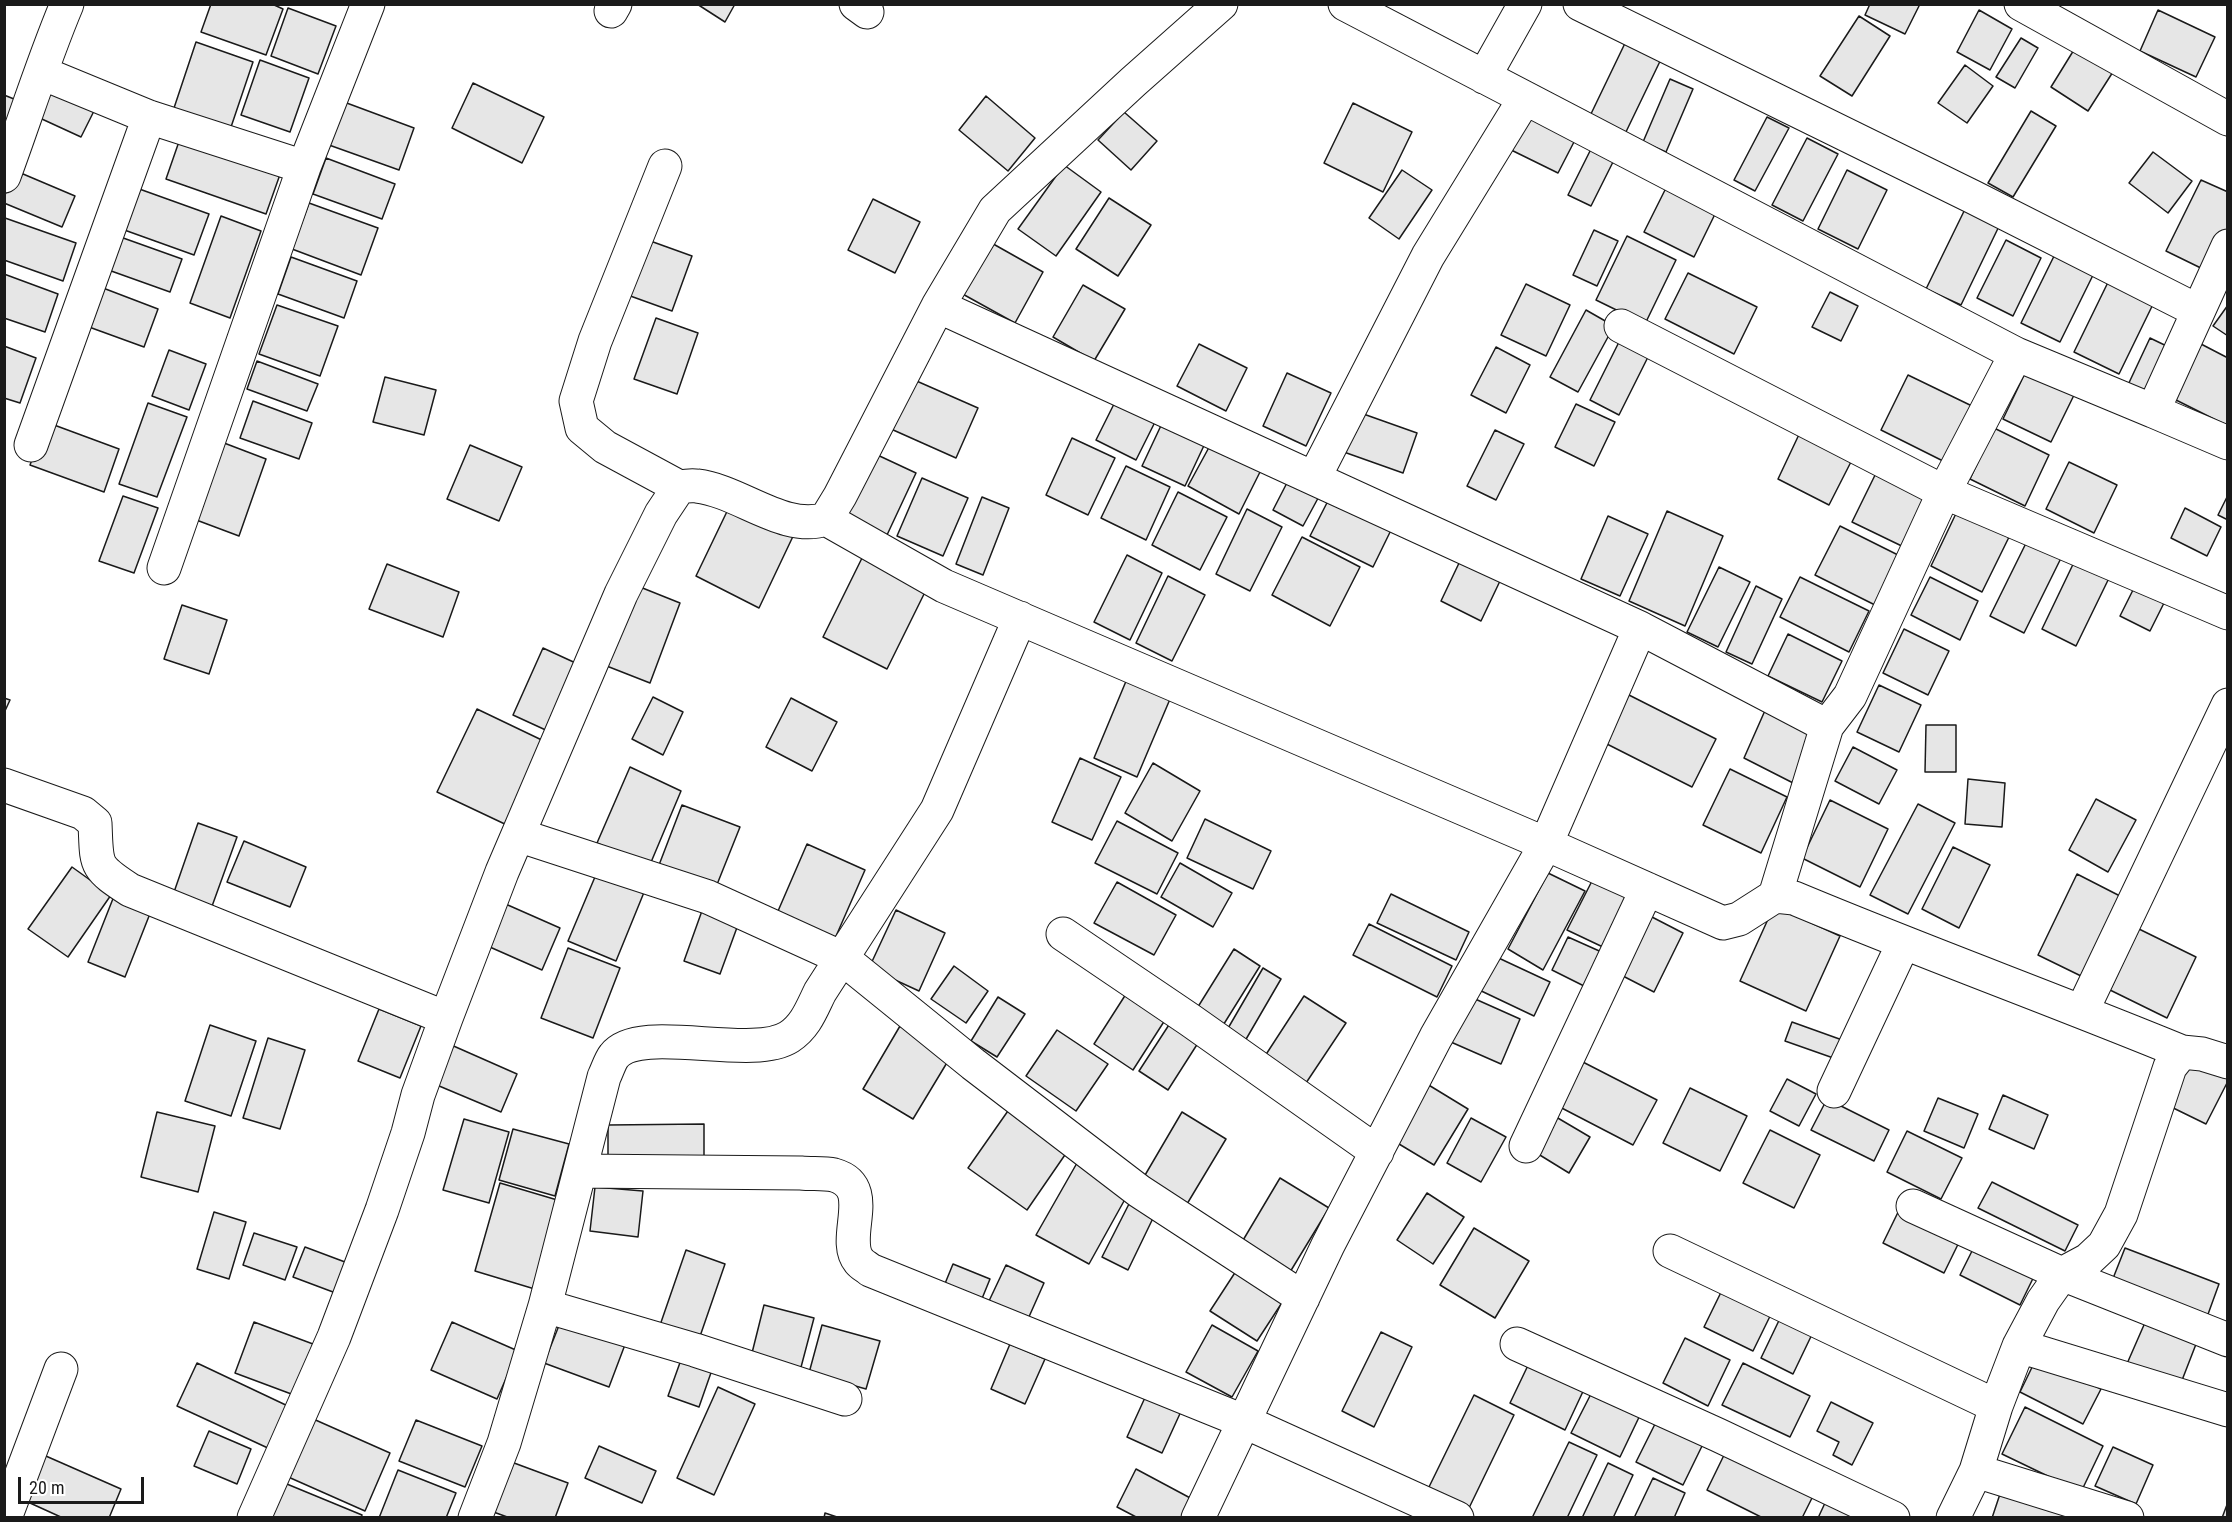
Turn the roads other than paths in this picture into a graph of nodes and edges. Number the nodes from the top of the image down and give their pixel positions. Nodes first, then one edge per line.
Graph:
1 (67, 4) edge
2 (368, 4) edge
3 (1221, 4) edge
4 (1345, 4) edge
5 (1525, 4) edge
6 (1580, 4) edge
7 (2021, 4) edge
8 (42, 73) junction
9 (1484, 77) junction
10 (1525, 98) junction
11 (149, 117) junction
12 (2228, 119) edge
13 (664, 166) dead end
14 (304, 167) junction
15 (4, 176) edge
16 (2228, 246) edge
17 (938, 306) junction
18 (2198, 311) junction
19 (1622, 326) dead end
20 (2016, 354) junction
21 (2153, 411) junction
22 (2228, 443) edge
23 (31, 445) dead end
24 (1314, 478) junction
25 (679, 487) junction
26 (1944, 492) junction
27 (826, 519) junction
28 (164, 568) dead end
29 (2228, 613) edge
30 (1020, 618) junction
31 (1640, 628) junction
32 (2228, 705) edge
33 (1827, 726) junction
34 (4, 785) edge
35 (518, 835) junction
36 (1546, 844) junction
37 (1647, 889) junction
38 (1775, 896) junction
39 (1063, 934) dead end
40 (1904, 944) junction
41 (842, 958) junction
42 (2082, 1011) junction
43 (446, 1018) junction
44 (2182, 1052) junction
45 (2228, 1062) edge
46 (1834, 1091) dead end
47 (1526, 1146) dead end
48 (1377, 1152) junction
49 (580, 1171) junction
50 (1912, 1206) dead end
51 (1670, 1251) dead end
52 (2062, 1274) junction
53 (1303, 1298) junction
54 (545, 1306) junction
55 (2228, 1340) edge
56 (1517, 1344) dead end
57 (2019, 1346) junction
58 (61, 1369) dead end
59 (845, 1399) dead end
60 (1996, 1406) junction
61 (2228, 1410) edge
62 (1243, 1421) junction
63 (1976, 1471) junction
64 (5, 1518) edge
65 (254, 1518) edge
66 (475, 1518) edge
67 (1198, 1518) edge
68 (1457, 1518) edge
69 (1893, 1518) edge
70 (1953, 1518) edge
71 (2127, 1518) edge

1 - 8 street
2 - 14 street
3 - 17 street
4 - 9 street
5 - 9 street
6 - 18 street
7 - 12 street
8 - 11 street
8 - 15 street
9 - 10 street
10 - 20 street
10 - 24 street
11 - 14 street
11 - 23 street
13 - 25 street
14 - 28 street
16 - 18 street
17 - 24 street
17 - 27 street
18 - 21 street
19 - 26 street
20 - 21 street
20 - 26 street
21 - 22 street
24 - 31 street
25 - 27 street
25 - 35 street
26 - 29 street
26 - 33 street
27 - 30 street
30 - 36 street
30 - 41 street
31 - 33 street
31 - 36 street
32 - 42 street
33 - 38 street
34 - 43 street
35 - 41 street
35 - 43 street
36 - 37 street
36 - 48 street
37 - 38 street
37 - 47 street
38 - 40 street
39 - 48 street
40 - 42 street
40 - 46 street
41 - 49 street
41 - 53 street
42 - 44 street
43 - 65 street
44 - 45 street
44 - 52 street
48 - 53 street
49 - 54 street
49 - 62 street
50 - 52 street
51 - 60 street
52 - 55 street
52 - 57 street
53 - 62 street
54 - 59 street
54 - 66 street
56 - 69 street
57 - 60 street
57 - 61 street
58 - 64 street
60 - 63 street
62 - 67 street
62 - 68 street
63 - 70 street
63 - 71 street

